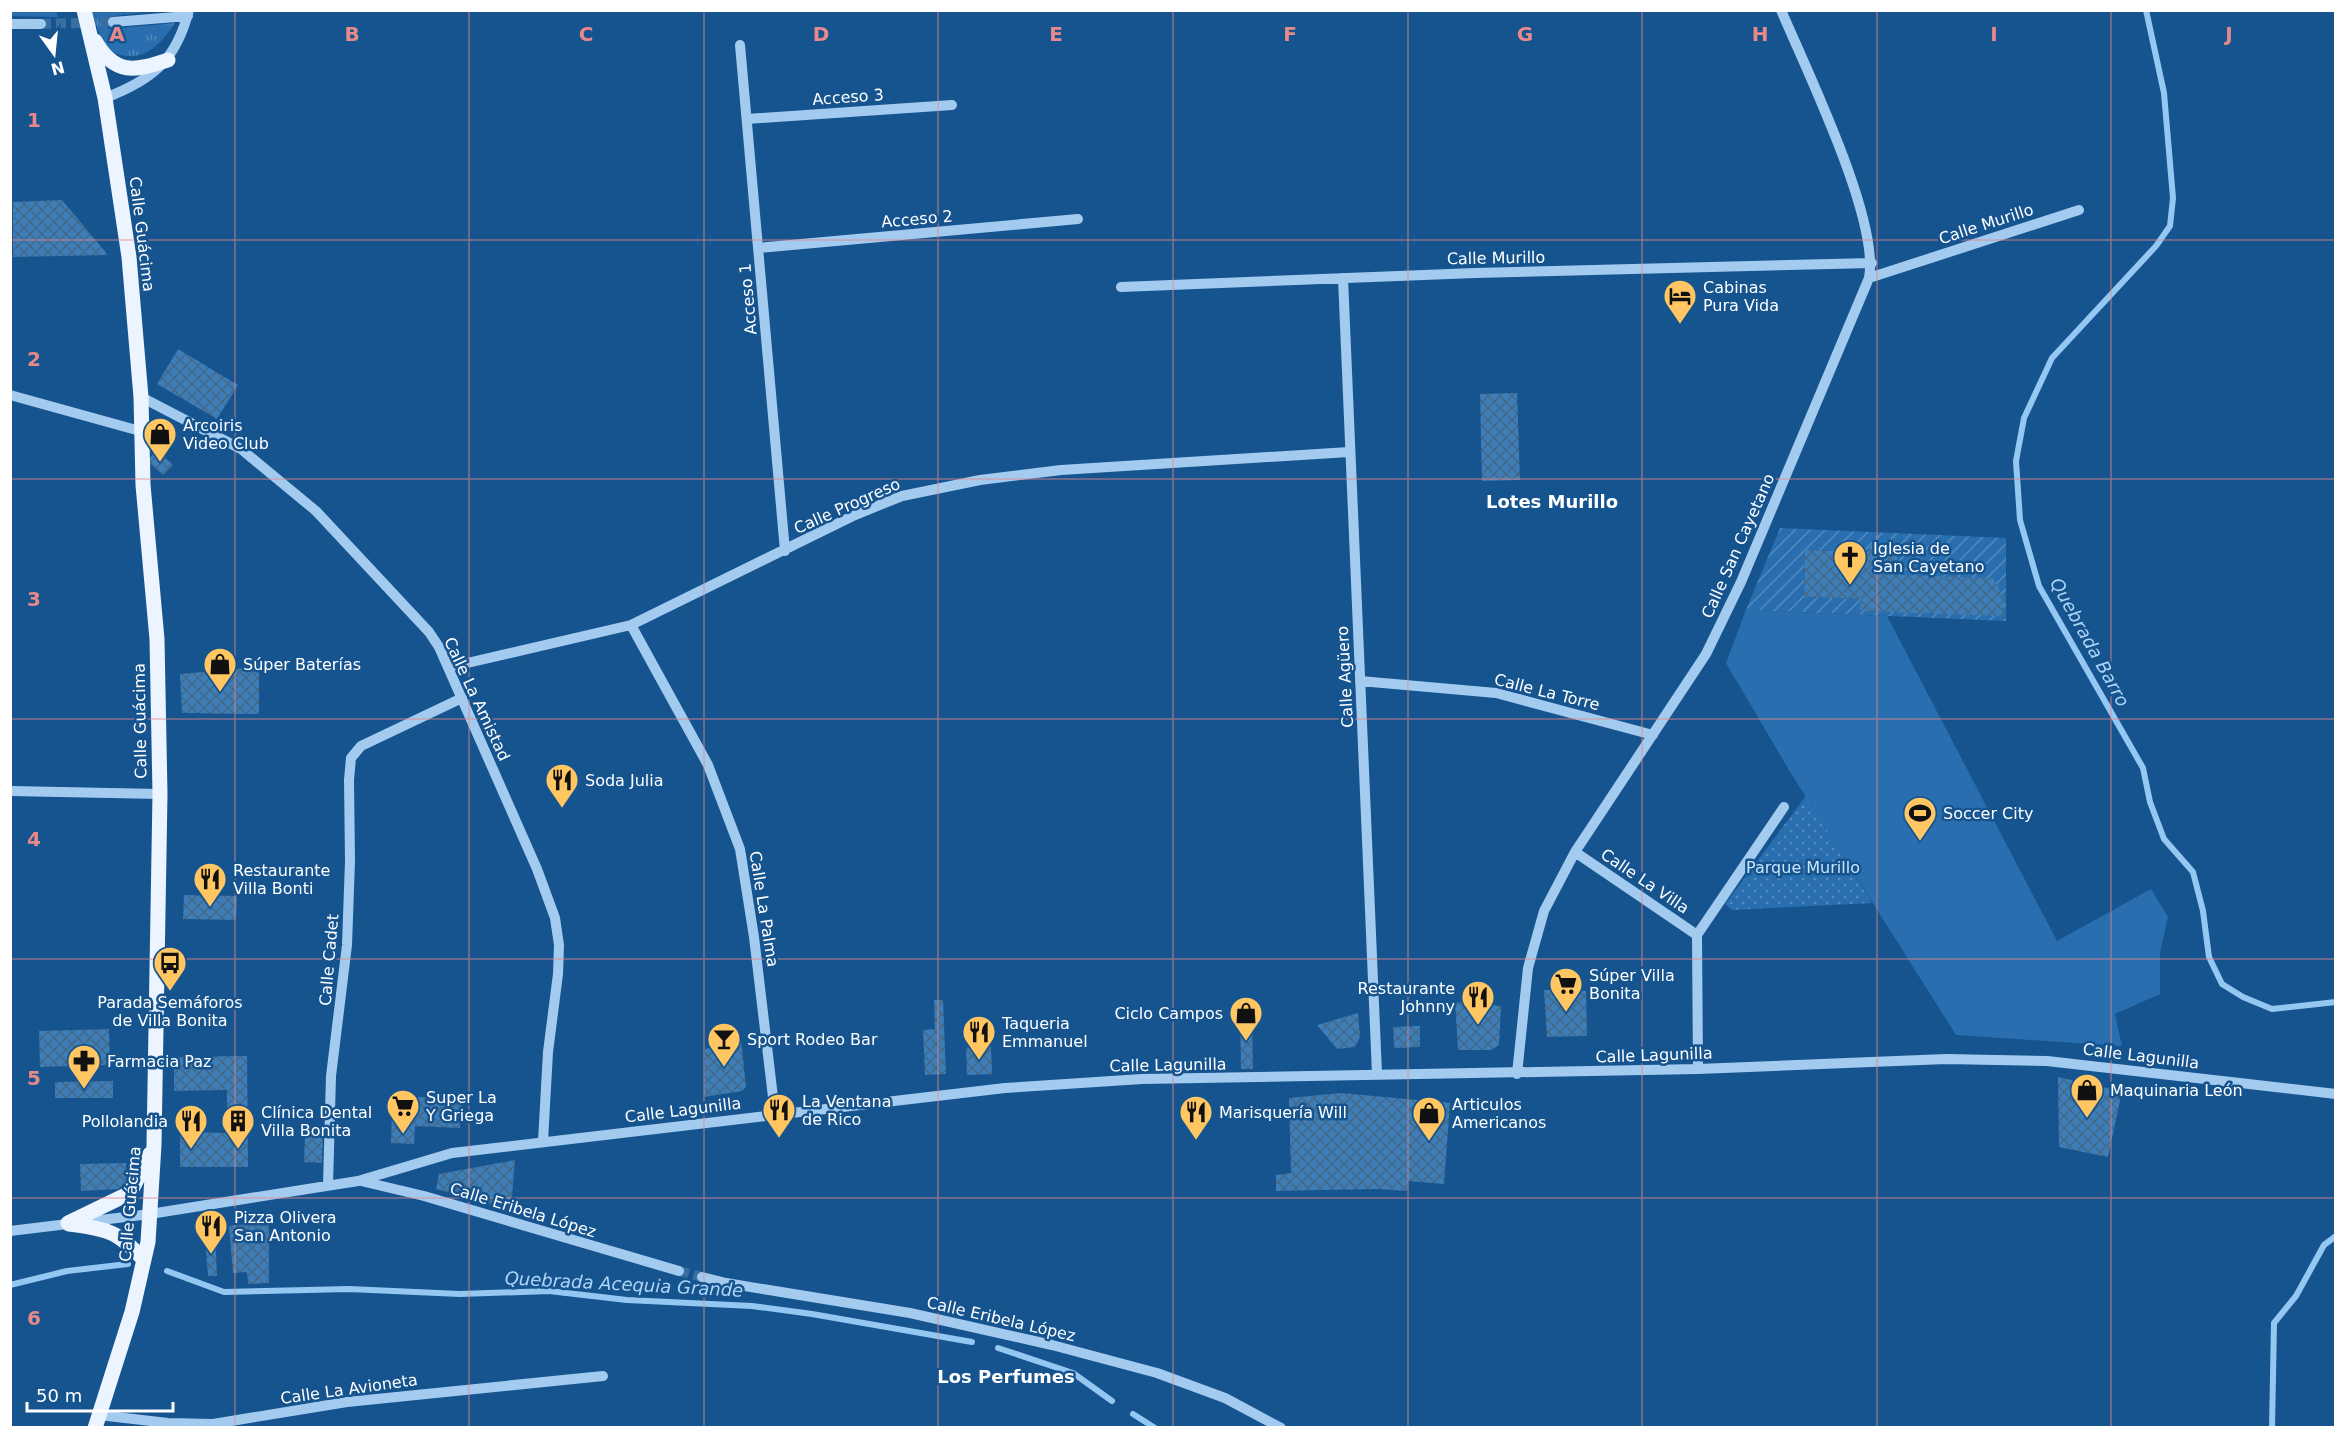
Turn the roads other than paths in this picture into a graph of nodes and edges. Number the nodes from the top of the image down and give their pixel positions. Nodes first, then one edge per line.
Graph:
1 (84, 10) edge
2 (1781, 10) edge
3 (188, 13) edge
4 (113, 22) tunnel mouth
5 (10, 24) edge
6 (41, 24) tunnel mouth
7 (89, 29) junction
8 (741, 45) dead end
9 (168, 60) junction
10 (105, 98) junction
11 (952, 105) dead end
12 (747, 119) junction
13 (2079, 210) dead end
14 (1078, 219) dead end
15 (758, 248) junction
16 (1872, 262) junction
17 (1343, 278) junction
18 (1869, 278) junction
19 (1120, 287) dead end
20 (10, 395) edge
21 (141, 397) junction
22 (140, 430) junction
23 (1349, 452) junction
24 (785, 551) junction
25 (631, 625) junction
26 (450, 668) junction
27 (1360, 681) junction
28 (462, 698) junction
29 (1653, 735) junction
30 (10, 791) edge
31 (160, 794) junction
32 (1784, 807) dead end
33 (1575, 852) junction
34 (1697, 935) junction
35 (1698, 1069) junction
36 (1377, 1074) junction
37 (1517, 1074) junction
38 (2336, 1094) edge
39 (775, 1114) junction
40 (543, 1141) junction
41 (154, 1146) junction
42 (358, 1180) junction
43 (328, 1185) junction
44 (150, 1214) junction
45 (68, 1223) junction
46 (10, 1231) edge
47 (144, 1260) junction
48 (680, 1271) tunnel mouth
49 (702, 1276) tunnel mouth
50 (603, 1376) dead end
51 (97, 1421) edge
52 (1281, 1428) edge

1 - 7 main road, Calle Guácima
2 - 16 street, Calle San Cayetano
3 - 4 street
3 - 9 street
5 - 6 street
7 - 9 main road
7 - 10 main road, Calle Guácima
8 - 12 street, Acceso 1
9 - 10 street
10 - 21 main road, Calle Guácima
11 - 12 street, Acceso 3
12 - 15 street, Acceso 1
13 - 18 street, Calle Murillo
14 - 15 street, Acceso 2
15 - 24 street, Acceso 1
16 - 17 street, Calle Murillo
16 - 18 street, Calle San Cayetano
17 - 19 street, Calle Murillo
17 - 23 street, Calle Agüero
18 - 29 street, Calle San Cayetano
20 - 22 street
21 - 22 main road, Calle Guácima
21 - 26 street, Calle La Amistad
22 - 31 main road, Calle Guácima
23 - 24 street, Calle Progreso
23 - 27 street, Calle Agüero
24 - 25 street, Calle Progreso
25 - 26 street, Calle Progreso
25 - 39 street, Calle La Palma
26 - 28 street, Calle La Amistad
27 - 29 street, Calle La Torre
27 - 36 street, Calle Agüero
28 - 40 street, Calle La Amistad
28 - 43 street, Calle Cadet
29 - 33 street, Calle San Cayetano
30 - 31 street
31 - 41 main road, Calle Guácima
32 - 34 street, Calle La Villa
33 - 34 street, Calle La Villa
33 - 37 street, Calle San Cayetano
34 - 35 street, Calle La Villa
35 - 37 street, Calle Lagunilla
35 - 38 street, Calle Lagunilla
36 - 37 street, Calle Lagunilla
36 - 39 street, Calle Lagunilla
39 - 40 street, Calle Lagunilla
40 - 42 street, Calle Lagunilla
41 - 44 main road, Calle Guácima
41 - 45 main road
42 - 43 street, Calle Lagunilla
42 - 48 street, Calle Eribela López
43 - 44 street, Calle Lagunilla
44 - 45 street, Calle Lagunilla
44 - 47 main road, Calle Guácima
45 - 46 street, Calle Lagunilla
45 - 47 main road
47 - 51 main road, Calle Guácima
49 - 52 street, Calle Eribela López
50 - 51 street, Calle La Avioneta

